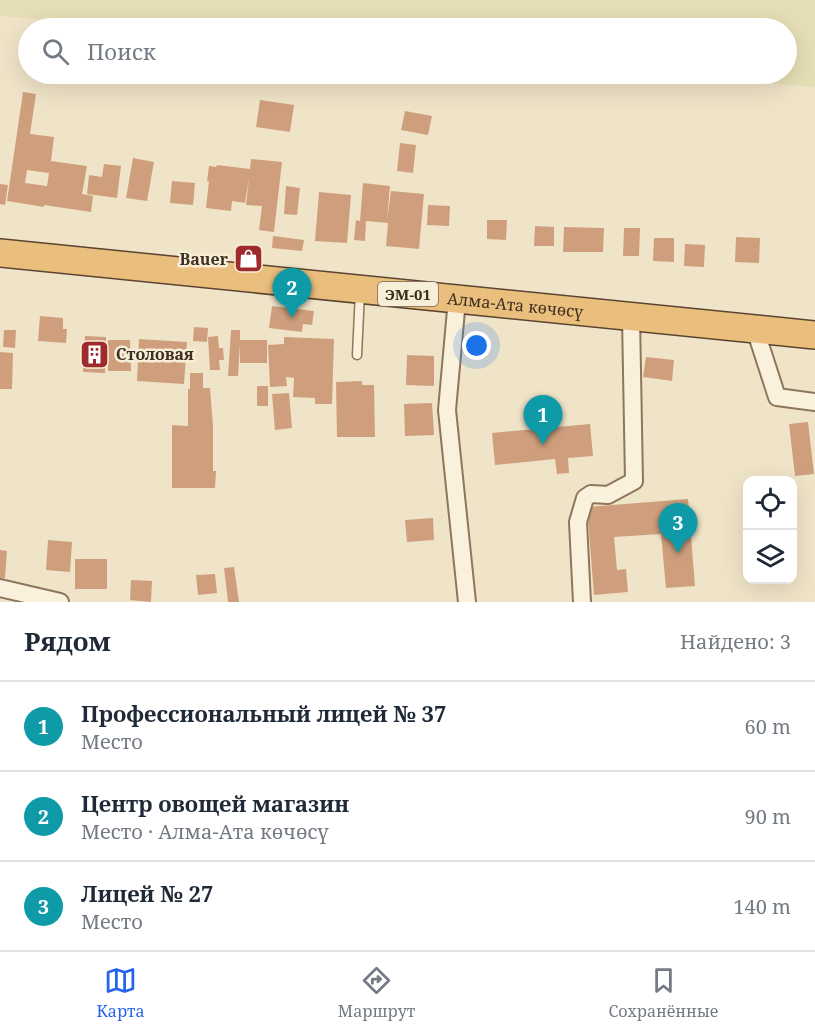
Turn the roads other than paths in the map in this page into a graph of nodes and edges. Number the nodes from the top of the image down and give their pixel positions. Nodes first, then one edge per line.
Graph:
1 (0, 253) edge
2 (361, 289) junction
3 (457, 299) junction
4 (631, 317) junction
5 (755, 329) junction
6 (815, 335) edge
7 (357, 355) dead end
8 (815, 402) edge
9 (0, 588) edge
10 (60, 602) edge
11 (467, 602) edge
12 (582, 602) edge

1 - 2 highway, Алма-Ата көчөсү / ЭМ-01
2 - 3 highway, Алма-Ата көчөсү / ЭМ-01
2 - 7 lane
3 - 4 highway, Алма-Ата көчөсү / ЭМ-01
3 - 11 street
4 - 5 highway, Алма-Ата көчөсү / ЭМ-01
4 - 12 street
5 - 6 highway, Алма-Ата көчөсү / ЭМ-01
5 - 8 street
9 - 10 street

